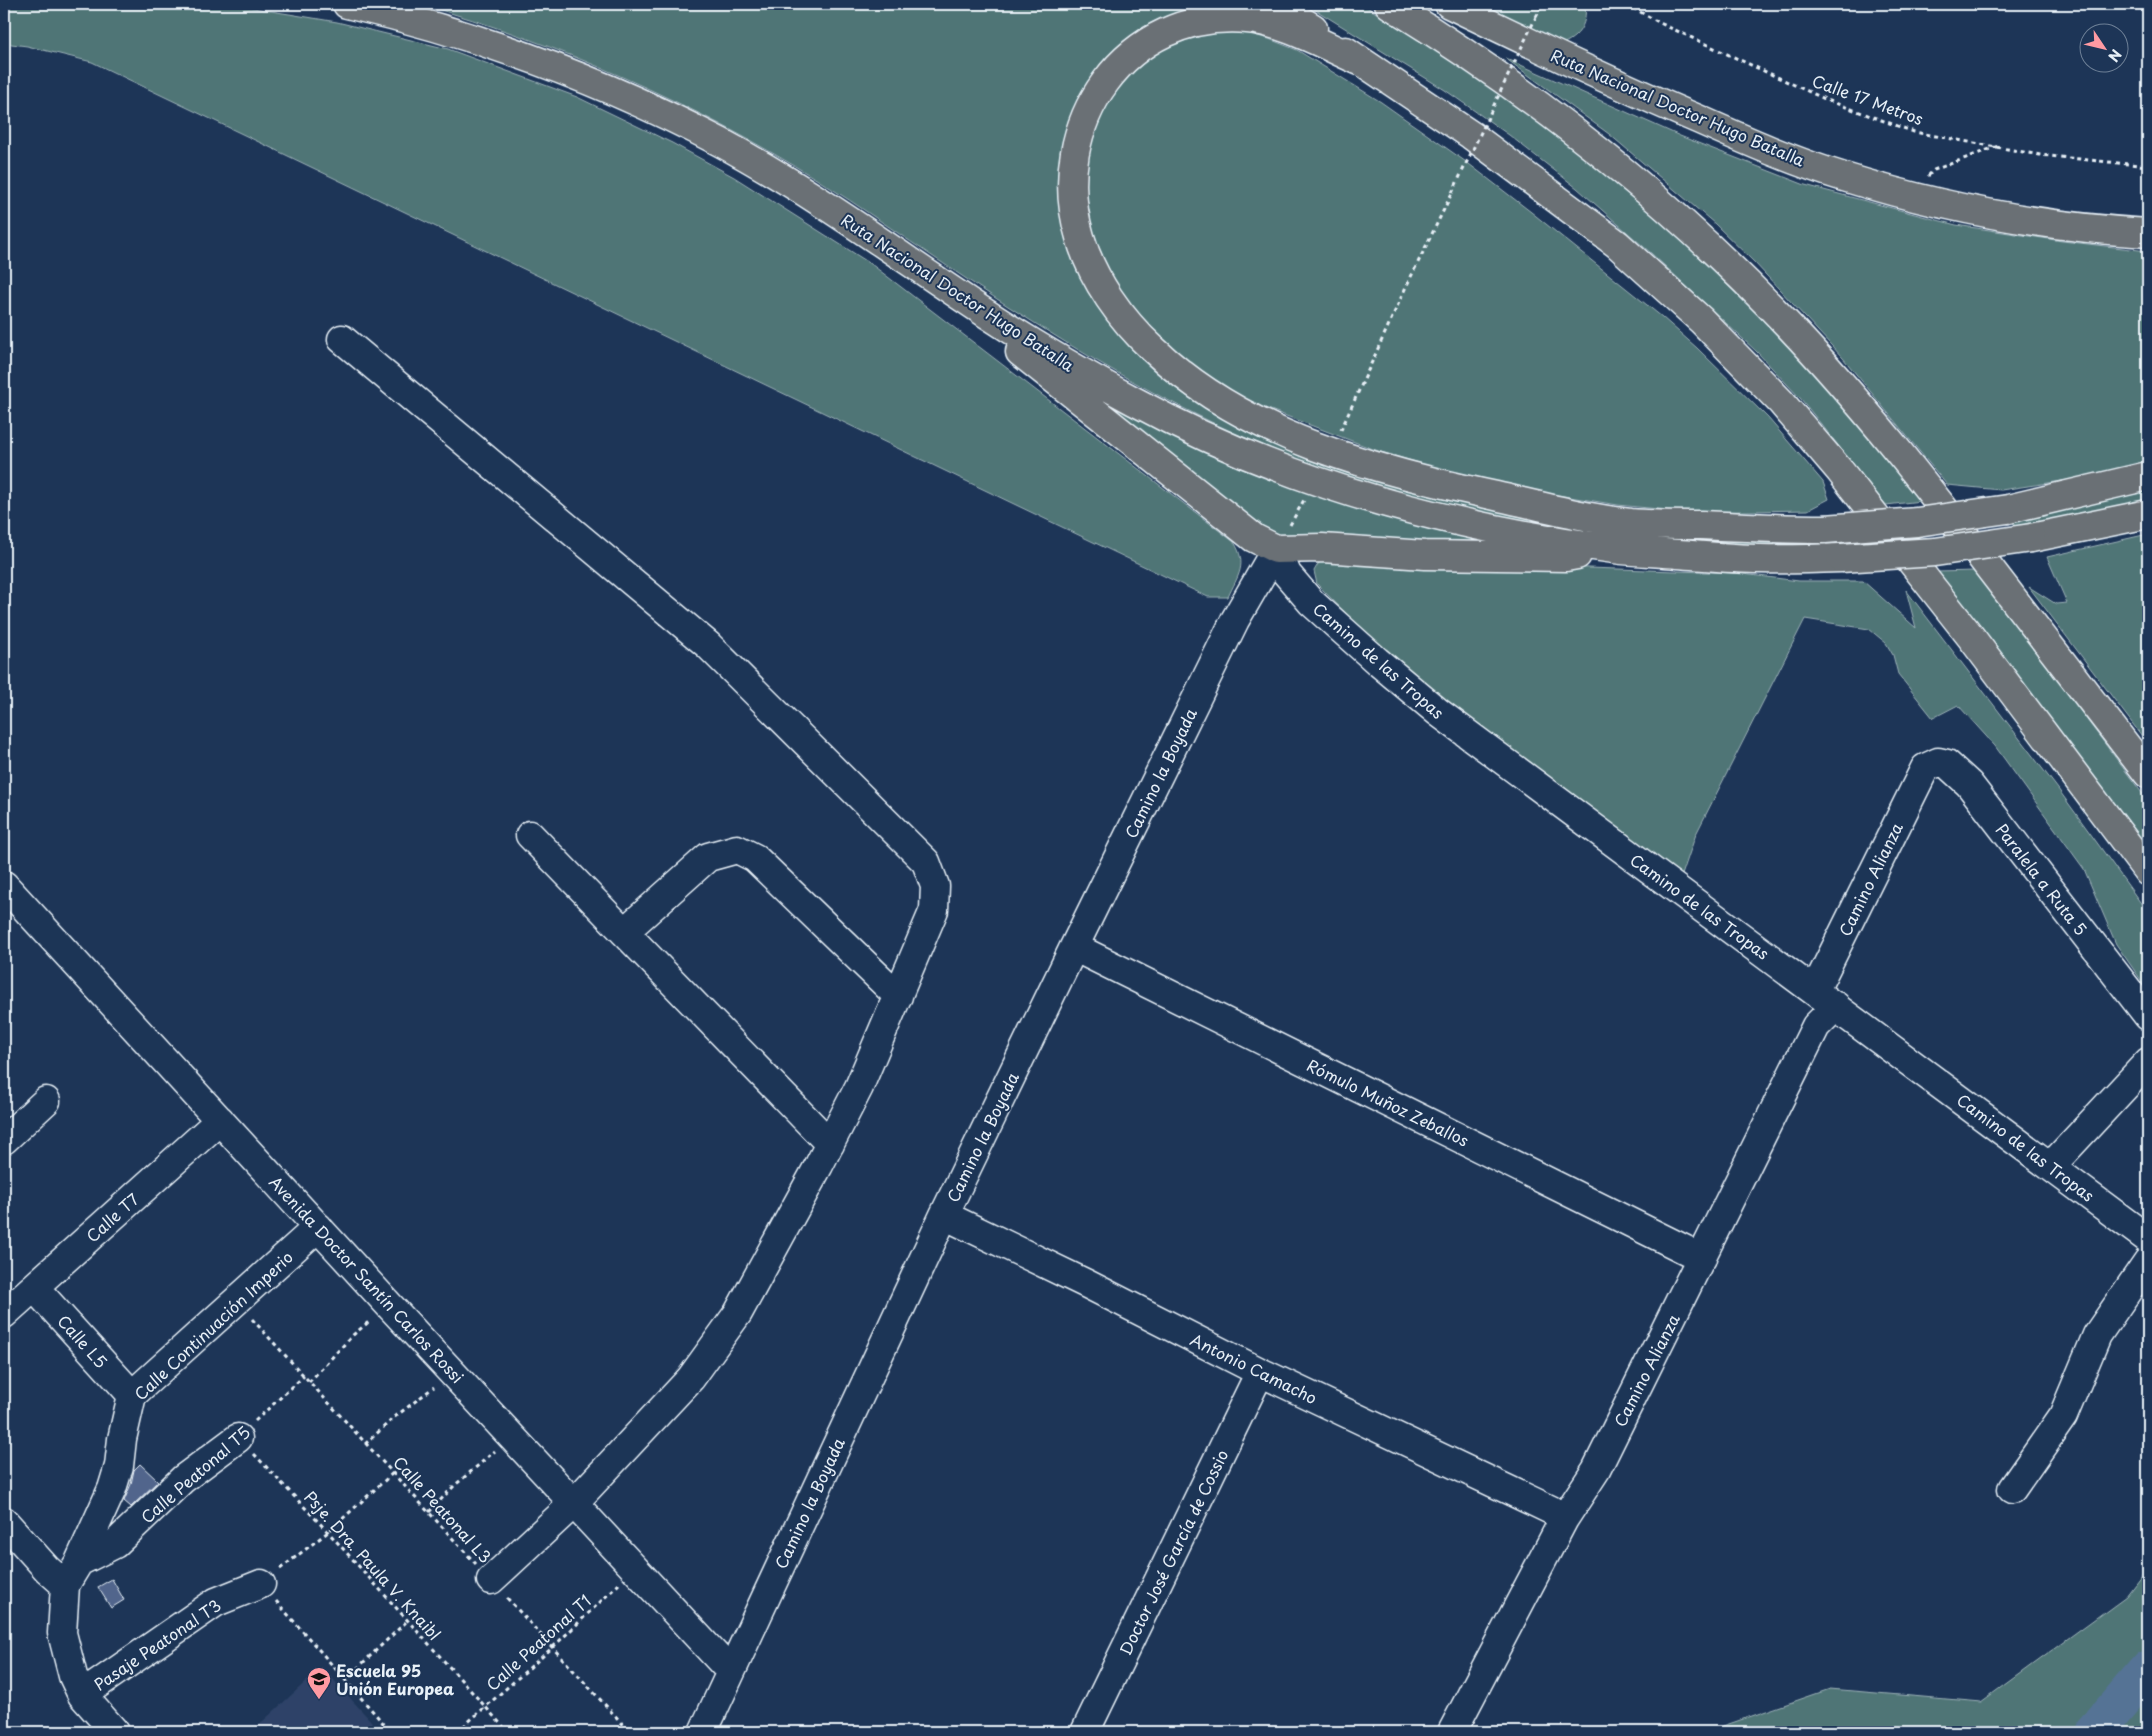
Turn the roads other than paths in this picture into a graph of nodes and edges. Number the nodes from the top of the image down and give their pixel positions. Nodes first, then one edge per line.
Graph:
1 (347, 4) edge
2 (1274, 4) edge
3 (1389, 4) edge
4 (1449, 4) edge
5 (1362, 62) junction
6 (2148, 233) edge
7 (992, 318) junction
8 (342, 340) dead end
9 (2148, 476) edge
10 (2148, 514) edge
11 (1617, 549) junction
12 (1276, 550) junction
13 (1925, 768) joint
14 (2148, 774) edge
15 (530, 835) dead end
16 (2148, 872) edge
17 (4, 885) edge
18 (624, 932) junction
19 (1074, 947) junction
20 (898, 996) junction
21 (1825, 998) junction
22 (2148, 1016) edge
23 (2148, 1062) edge
24 (46, 1101) dead end
25 (220, 1120) junction
26 (4, 1140) edge
27 (830, 1144) junction
28 (2052, 1165) junction
29 (944, 1215) junction
30 (318, 1227) junction
31 (2148, 1238) edge
32 (1702, 1258) junction
33 (2148, 1261) edge
34 (34, 1287) junction
35 (4, 1314) edge
36 (1260, 1372) junction
37 (132, 1395) junction
38 (238, 1438) road end
39 (2012, 1489) dead end
40 (573, 1504) junction
41 (1564, 1519) junction
42 (4, 1521) edge
43 (79, 1562) junction
44 (491, 1580) road end
45 (261, 1584) road end
46 (66, 1585) junction
47 (731, 1672) junction
48 (82, 1695) junction
49 (116, 1732) edge
50 (703, 1732) edge
51 (1085, 1732) edge
52 (1452, 1732) edge

1 - 7 highway, Ruta Nacional Doctor Hugo Batalla
2 - 5 highway
3 - 14 highway
4 - 6 highway, Ruta Nacional Doctor Hugo Batalla
5 - 9 highway, bridge
5 - 16 highway
7 - 11 highway, Ruta Nacional Doctor Hugo Batalla
7 - 12 highway
8 - 20 street
10 - 11 highway, Ruta Nacional Doctor Hugo Batalla, bridge
11 - 12 highway
12 - 19 street, Camino la Boyada
12 - 21 street, Camino de las Tropas
13 - 21 street, Camino Alianza
13 - 22 street, Paralela a Ruta 5
15 - 18 street
17 - 25 street, Avenida Doctor Santín Carlos Rossi
18 - 20 street
18 - 27 street
19 - 29 street, Camino la Boyada
19 - 32 street, Rómulo Muñoz Zeballos
20 - 27 street
21 - 28 street, Camino de las Tropas
21 - 32 street, Camino Alianza
23 - 28 street
24 - 26 street
25 - 30 street, Avenida Doctor Santín Carlos Rossi
25 - 34 street, Calle T7
27 - 40 street
28 - 31 street, Camino de las Tropas
29 - 36 street, Antonio Camacho
29 - 47 street, Camino la Boyada
30 - 37 street, Calle Continuación Imperio
30 - 40 street, Avenida Doctor Santín Carlos Rossi
32 - 41 street, Camino Alianza
33 - 39 street
34 - 35 street, Calle T7
34 - 37 street, Calle L5
36 - 41 street, Antonio Camacho
36 - 51 street, Doctor José García de Cossio
37 - 43 street, Calle Continuación Imperio
38 - 43 street, Calle Peatonal T5
40 - 44 street
40 - 47 street, Avenida Doctor Santín Carlos Rossi
41 - 52 street, Camino Alianza
42 - 46 street
43 - 46 street, Calle Continuación Imperio
45 - 48 street, Pasaje Peatonal T3
46 - 48 street, Calle Continuación Imperio
47 - 50 street, Camino la Boyada
48 - 49 street, Calle Continuación Imperio

